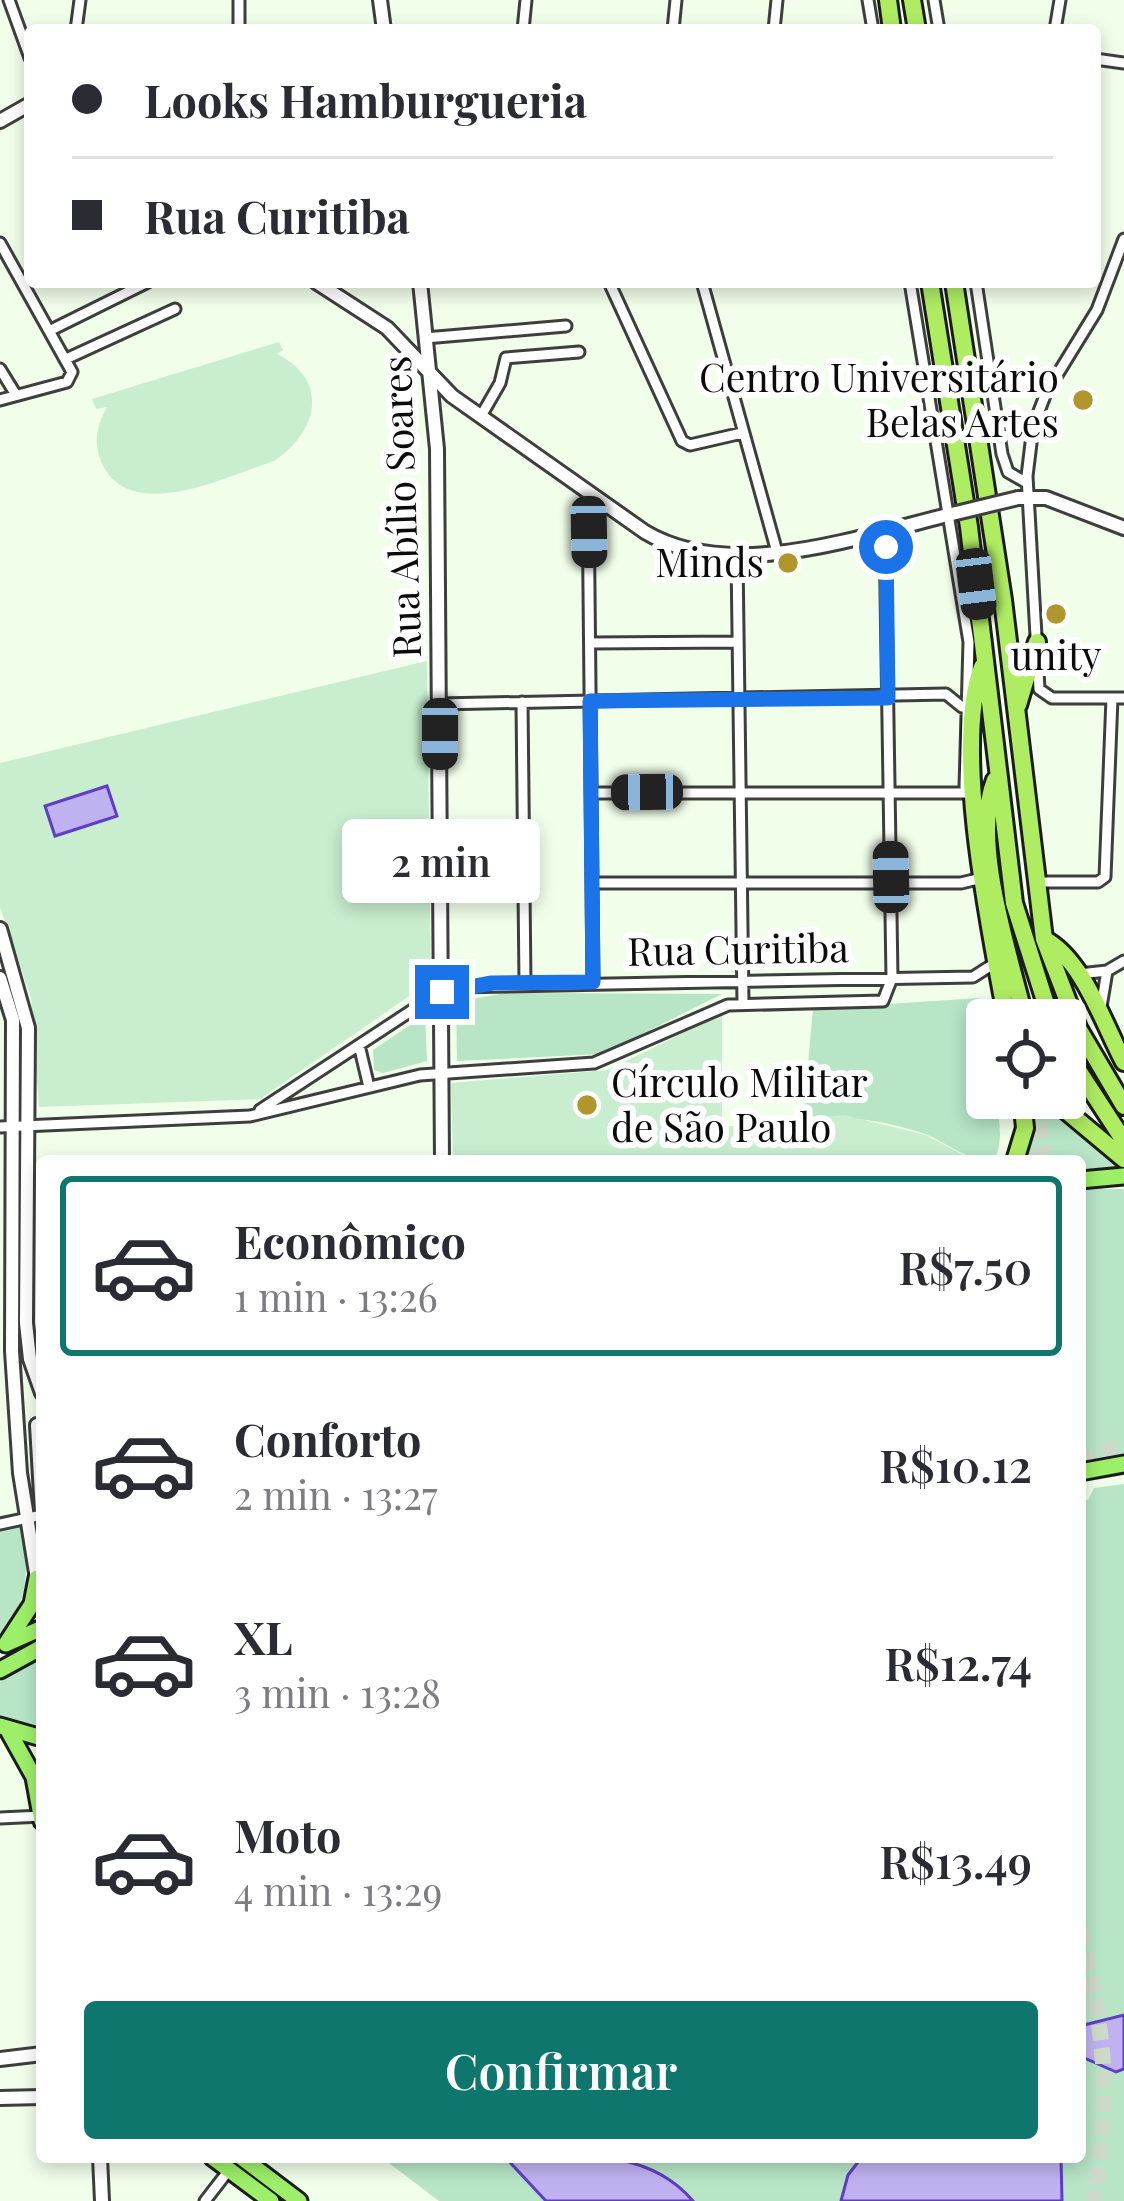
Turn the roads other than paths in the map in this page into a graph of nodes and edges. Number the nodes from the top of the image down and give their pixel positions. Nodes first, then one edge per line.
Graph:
1 (9, 0) edge
2 (24, 41) edge
3 (1124, 238) edge
4 (0, 243) edge
5 (24, 265) edge
6 (15, 269) junction
7 (24, 285) edge
8 (25, 288) edge
9 (136, 288) edge
10 (325, 288) edge
11 (421, 288) edge
12 (612, 288) edge
13 (704, 288) edge
14 (911, 288) edge
15 (931, 288) edge
16 (955, 288) edge
17 (977, 288) edge
18 (175, 309) dead end
19 (566, 326) dead end
20 (49, 331) junction
21 (425, 338) junction
22 (579, 352) dead end
23 (66, 359) junction
24 (0, 369) edge
25 (426, 372) junction
26 (16, 395) junction
27 (0, 400) edge
28 (481, 416) junction
29 (742, 433) junction
30 (588, 492) junction
31 (1025, 493) junction
32 (951, 514) junction
33 (1124, 528) edge
34 (885, 529) junction
35 (777, 552) junction
36 (737, 557) junction
37 (738, 642) junction
38 (1037, 642) junction
39 (590, 643) junction
40 (985, 661) junction
41 (888, 698) junction
42 (1118, 698) edge
43 (739, 700) junction
44 (590, 701) junction
45 (522, 702) junction
46 (440, 704) junction
47 (1016, 712) junction
48 (964, 714) junction
49 (998, 774) junction
50 (740, 791) junction
51 (890, 791) junction
52 (592, 793) junction
53 (966, 793) junction
54 (976, 823) junction
55 (982, 878) junction
56 (1035, 882) junction
57 (742, 883) junction
58 (891, 883) junction
59 (592, 884) junction
60 (0, 929) edge
61 (1044, 940) junction
62 (1124, 961) edge
63 (996, 962) junction
64 (1107, 971) junction
65 (1076, 974) junction
66 (0, 978) edge
67 (892, 978) junction
68 (743, 980) junction
69 (593, 982) junction
70 (525, 983) junction
71 (442, 992) junction
72 (1003, 999) edge
73 (1020, 999) edge
74 (1044, 999) edge
75 (743, 1003) junction
76 (11, 1005) edge
77 (1100, 1018) junction
78 (359, 1045) junction
79 (1124, 1062) edge
80 (441, 1072) junction
81 (1086, 1082) edge
82 (369, 1087) junction
83 (1124, 1106) edge
84 (250, 1116) junction
85 (1023, 1119) edge
86 (1076, 1119) edge
87 (30, 1122) junction
88 (7, 1125) edge
89 (1124, 1141) edge
90 (439, 1155) edge
91 (1018, 1155) edge
92 (1124, 1160) edge
93 (1124, 1176) edge
94 (1086, 1179) edge
95 (7, 1201) edge
96 (11, 1298) junction
97 (27, 1299) junction
98 (28, 1347) junction
99 (6, 1352) edge
100 (36, 1373) edge
101 (17, 1415) junction
102 (36, 1424) edge
103 (1124, 1464) edge
104 (1086, 1471) edge
105 (36, 1515) edge
106 (26, 1517) junction
107 (0, 1524) edge
108 (36, 1572) edge
109 (36, 1583) edge
110 (36, 1632) edge
111 (3, 1646) edge
112 (36, 1650) edge
113 (0, 1670) edge
114 (3, 1730) edge
115 (36, 1737) edge
116 (36, 1788) edge
117 (0, 1818) edge
118 (36, 1819) edge
119 (36, 2055) edge
120 (0, 2059) edge
121 (36, 2096) edge
122 (0, 2098) edge
123 (100, 2163) edge
124 (235, 2163) edge
125 (102, 2201) edge
126 (205, 2201) edge
127 (271, 2201) edge
128 (299, 2201) edge

1 - 2 street
3 - 31 street
4 - 6 street
5 - 6 street
6 - 7 street
8 - 20 street
9 - 20 street
10 - 25 street
11 - 21 street, Rua Abílio Soares
12 - 29 street
13 - 29 street
14 - 32 street
15 - 40 highway
16 - 47 highway
17 - 31 street
18 - 23 street
19 - 21 street
20 - 23 street
21 - 25 street, Rua Abílio Soares
22 - 28 street
23 - 26 street
24 - 26 street
25 - 28 street
25 - 46 street, Rua Abílio Soares
26 - 27 street
28 - 30 street
29 - 35 street
30 - 36 street
30 - 39 street
31 - 32 street, bridge
31 - 33 street
31 - 38 street
32 - 34 street
32 - 48 street
34 - 35 street
34 - 41 street
35 - 36 street
36 - 37 street
37 - 39 street
37 - 43 street
38 - 42 street
38 - 47 highway
39 - 44 street
40 - 49 highway
40 - 54 highway
41 - 43 street
41 - 48 street
41 - 51 street
42 - 56 street
43 - 44 street
43 - 50 street
44 - 45 street
44 - 52 street
45 - 46 street
45 - 70 street
46 - 71 street, Rua Abílio Soares
47 - 56 highway
48 - 53 street
49 - 73 highway
49 - 74 highway
50 - 51 street
50 - 52 street
50 - 57 street
51 - 53 street
51 - 58 street
52 - 59 street
53 - 54 street
54 - 55 highway
55 - 58 street
55 - 63 highway
56 - 61 highway
57 - 58 street
57 - 59 street
57 - 68 street
58 - 67 street
59 - 69 street
60 - 76 street
61 - 65 highway
61 - 83 highway
62 - 64 street
63 - 67 street, Rua Curitiba
63 - 72 highway
64 - 65 street
64 - 77 street
65 - 77 highway
66 - 76 street
67 - 68 street, Rua Curitiba
67 - 75 street, Rua Curitiba
68 - 69 street, Rua Curitiba
68 - 75 street
69 - 70 street, Rua Curitiba
70 - 71 street, Rua Curitiba
71 - 78 street
71 - 80 street, Rua Abílio Soares
75 - 80 street, Rua Curitiba
76 - 87 street
76 - 88 street
77 - 79 highway
78 - 82 street
78 - 84 street
80 - 82 street, Rua Curitiba
80 - 90 street, Rua Abílio Soares
81 - 89 highway
82 - 84 street, Rua Curitiba
84 - 87 street, Rua Curitiba
85 - 91 highway
86 - 92 highway
87 - 88 street, Rua Curitiba
87 - 97 street
88 - 95 street
93 - 94 main road
95 - 96 street
96 - 97 street
96 - 99 street
97 - 98 street
98 - 99 street
98 - 100 street
99 - 101 street
101 - 102 street
101 - 106 street
103 - 104 main road
105 - 106 street
106 - 107 street
106 - 108 street
109 - 111 main road
110 - 111 main road
112 - 113 main road
114 - 115 main road
114 - 116 main road
117 - 118 street
119 - 120 street
121 - 122 street
123 - 125 street
124 - 126 street
124 - 127 main road
124 - 128 main road

